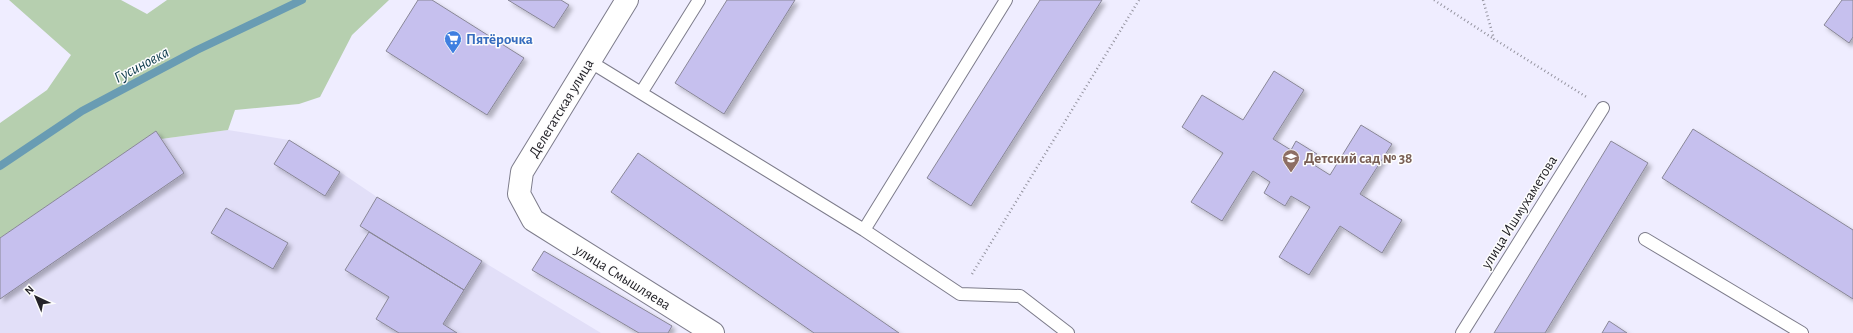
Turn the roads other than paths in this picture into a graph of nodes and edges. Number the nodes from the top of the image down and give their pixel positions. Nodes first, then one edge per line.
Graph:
1 (627, 0) edge
2 (700, 0) edge
3 (1006, 0) edge
4 (589, 61) junction
5 (641, 94) junction
6 (1603, 108) road end
7 (533, 220) joint
8 (864, 230) junction
9 (1645, 238) dead end
10 (713, 333) edge
11 (1068, 333) edge
12 (1462, 333) edge
13 (1802, 333) edge

1 - 4 street, Делегатская улица
2 - 5 lane
3 - 8 lane
4 - 5 lane
4 - 7 street, Делегатская улица
5 - 8 lane
6 - 12 lane, улица Ишмухаметова
7 - 10 street, улица Смышляева
8 - 11 lane
9 - 13 lane

